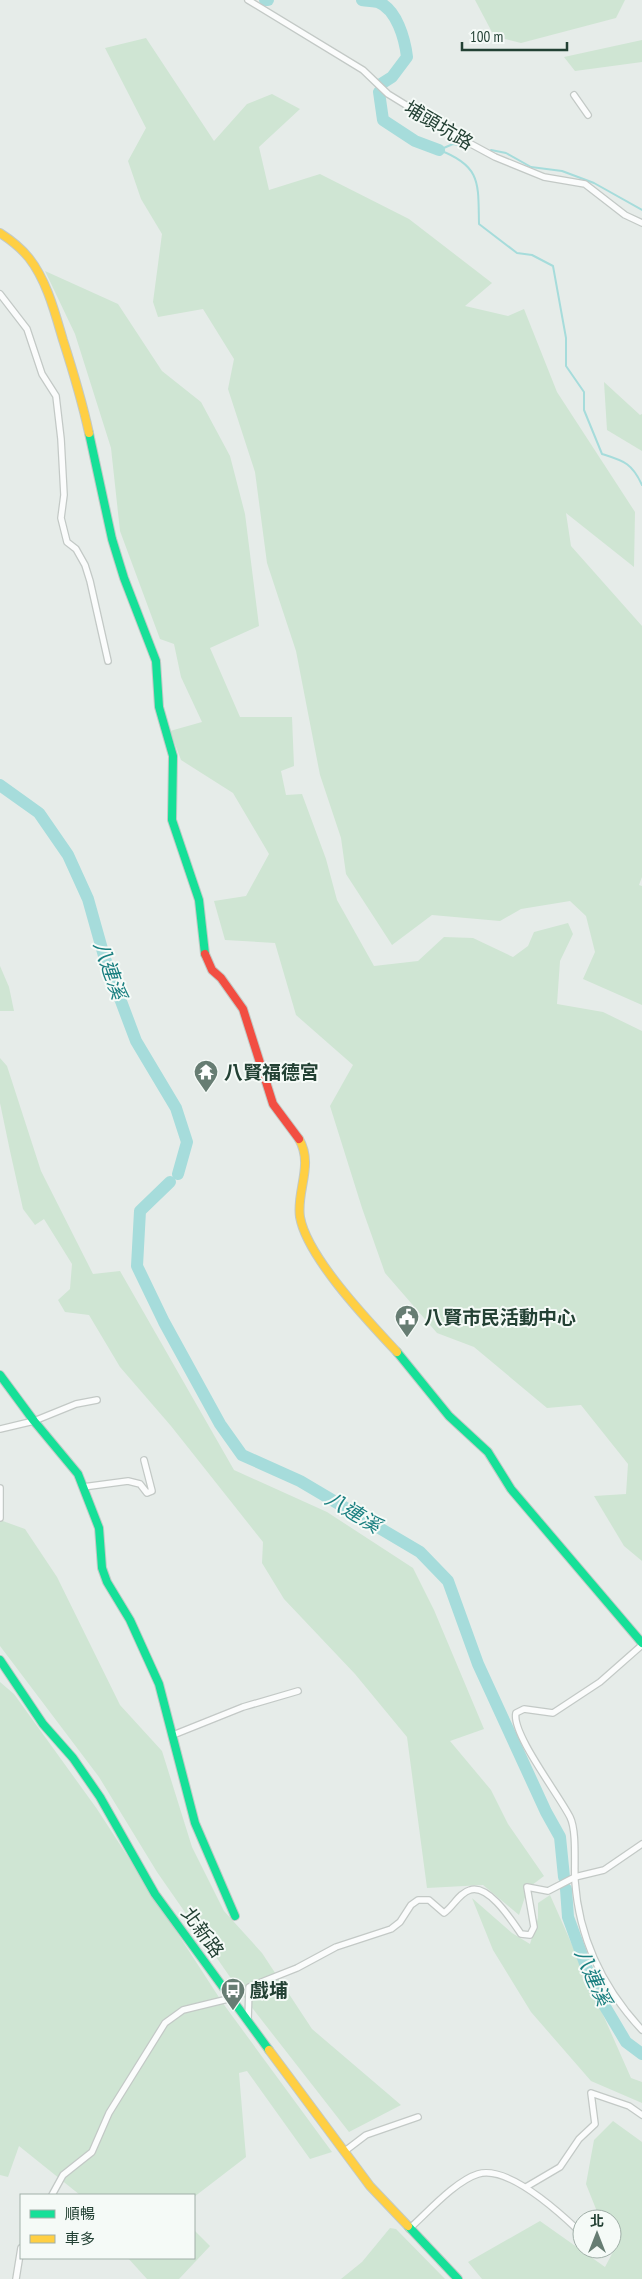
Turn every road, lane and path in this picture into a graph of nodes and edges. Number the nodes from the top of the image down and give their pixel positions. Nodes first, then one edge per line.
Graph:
1 (248, 0) edge
2 (574, 95) dead end
3 (588, 115) dead end
4 (642, 223) edge
5 (0, 233) edge
6 (0, 294) edge
7 (108, 661) dead end
8 (0, 1375) edge
9 (98, 1400) dead end
10 (34, 1421) junction
11 (0, 1429) edge
12 (144, 1460) dead end
13 (0, 1488) edge
14 (83, 1488) junction
15 (0, 1518) edge
16 (642, 1644) edge
17 (0, 1660) edge
18 (298, 1691) dead end
19 (174, 1735) junction
20 (642, 1844) edge
21 (575, 1877) junction
22 (235, 1916) dead end
23 (232, 1998) junction
24 (248, 2022) junction
25 (642, 2030) edge
26 (642, 2115) edge
27 (418, 2117) dead end
28 (345, 2150) junction
29 (526, 2187) junction
30 (53, 2194) edge
31 (572, 2225) edge
32 (409, 2229) junction
33 (20, 2254) edge
34 (16, 2279) edge
35 (458, 2279) edge

1 - 4 street, 埔頭坑路
2 - 3 street
5 - 16 street
6 - 7 street
8 - 10 street
9 - 10 street
10 - 11 street
10 - 14 street
12 - 14 street
13 - 15 street
14 - 19 street
16 - 21 street
17 - 23 street, 北新路
18 - 19 street
19 - 22 street
20 - 21 street
21 - 24 street
21 - 25 street
23 - 24 street, 北新路
23 - 30 street
24 - 28 street, 北新路
26 - 29 street
27 - 28 street
28 - 32 street, 北新路
29 - 31 street
29 - 32 street
32 - 35 street, 北新路
33 - 34 street

